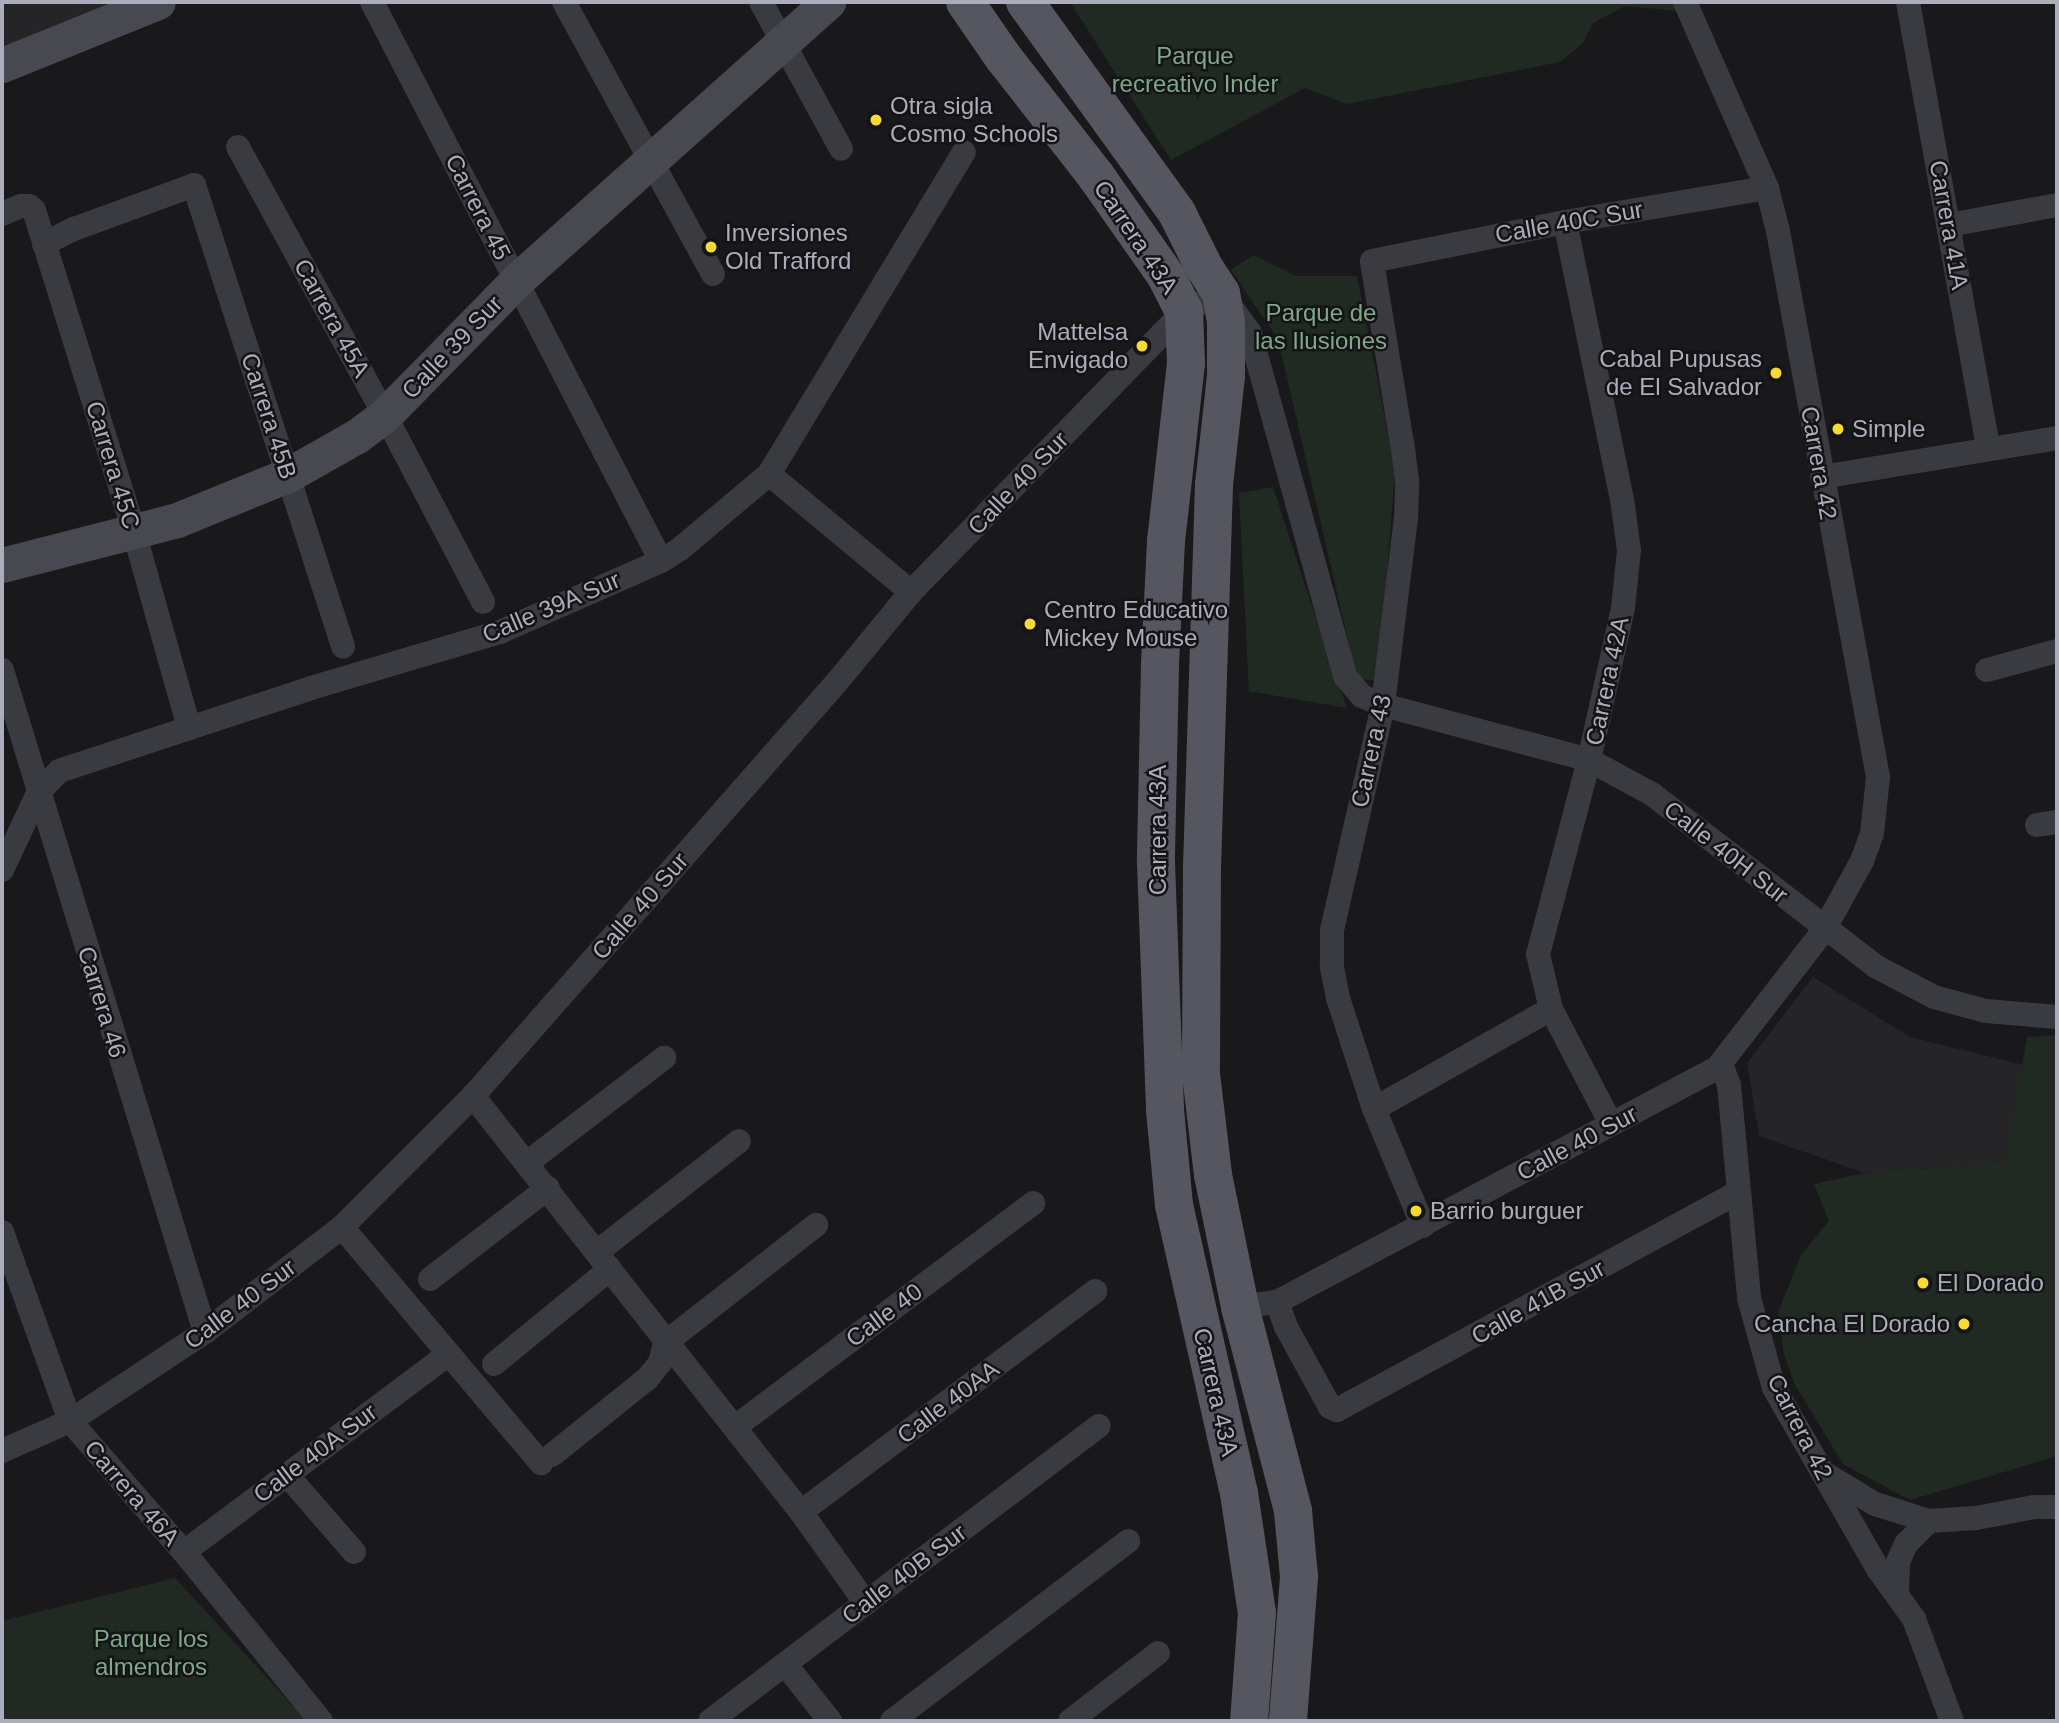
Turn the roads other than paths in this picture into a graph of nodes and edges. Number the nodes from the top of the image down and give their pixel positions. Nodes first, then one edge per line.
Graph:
1 (158, 2) edge
2 (372, 2) edge
3 (564, 2) edge
4 (761, 2) edge
5 (828, 2) edge
6 (965, 2) edge
7 (1025, 2) edge
8 (1685, 2) edge
9 (1908, 2) edge
10 (782, 41) junction
11 (2, 65) edge
12 (238, 147) dead end
13 (841, 149) dead end
14 (964, 152) dead end
15 (651, 163) junction
16 (1767, 188) junction
17 (2057, 205) edge
18 (2, 214) edge
19 (1564, 222) junction
20 (1949, 225) junction
21 (44, 244) junction
22 (1371, 261) joint
23 (713, 274) dead end
24 (516, 281) junction
25 (1221, 293) junction
26 (1184, 311) junction
27 (385, 415) junction
28 (2057, 438) edge
29 (1988, 448) junction
30 (769, 474) junction
31 (288, 475) junction
32 (1822, 477) junction
33 (134, 532) junction
34 (661, 561) junction
35 (2, 565) edge
36 (911, 592) junction
37 (483, 602) dead end
38 (343, 647) dead end
39 (2057, 651) edge
40 (2, 670) edge
41 (1987, 670) dead end
42 (1383, 705) junction
43 (189, 727) junction
44 (1589, 760) junction
45 (37, 793) junction
46 (2, 870) edge
47 (1825, 930) junction
48 (1551, 1009) junction
49 (2057, 1017) edge
50 (664, 1058) dead end
51 (1717, 1068) junction
52 (473, 1096) junction
53 (1374, 1109) junction
54 (1611, 1125) junction
55 (739, 1141) dead end
56 (527, 1163) junction
57 (548, 1188) junction
58 (1740, 1192) junction
59 (1033, 1203) dead end
60 (816, 1225) dead end
61 (1423, 1226) junction
62 (342, 1227) junction
63 (2, 1232) edge
64 (604, 1260) junction
65 (430, 1279) dead end
66 (1095, 1291) dead end
67 (1259, 1304) junction
68 (205, 1332) junction
69 (665, 1343) junction
70 (447, 1355) junction
71 (494, 1364) dead end
72 (1337, 1410) joint
73 (70, 1421) junction
74 (1098, 1426) dead end
75 (735, 1427) junction
76 (2, 1451) edge
77 (1823, 1473) junction
78 (287, 1475) junction
79 (2057, 1507) edge
80 (801, 1512) junction
81 (1929, 1521) junction
82 (1128, 1541) dead end
83 (184, 1552) junction
84 (354, 1552) dead end
85 (1897, 1594) junction
86 (866, 1603) junction
87 (1158, 1653) dead end
88 (785, 1664) junction
89 (321, 1721) edge
90 (710, 1721) edge
91 (830, 1721) edge
92 (892, 1721) edge
93 (1070, 1721) edge
94 (1249, 1721) edge
95 (1288, 1721) edge
96 (1952, 1721) edge

1 - 11 street
2 - 24 street, Carrera 45
3 - 15 street
4 - 10 street
5 - 10 street, Calle 39 Sur
6 - 26 main road, Carrera 43A
7 - 25 main road, Carrera 43A
8 - 16 street, Carrera 42
9 - 20 street, Carrera 41A
10 - 13 street
10 - 15 street, Calle 39 Sur
12 - 27 street, Carrera 45A
14 - 30 street, Calle 39A Sur
15 - 23 street
15 - 24 street, Calle 39 Sur
16 - 19 street, Calle 40C Sur
16 - 32 street, Carrera 42
17 - 20 street
18 - 21 street, Carrera 45C
19 - 22 street, Calle 40C Sur
19 - 44 street, Carrera 42A
20 - 29 street, Carrera 41A
21 - 31 street, Carrera 45B
21 - 33 street, Carrera 45C
22 - 42 street, Carrera 43
24 - 27 street, Calle 39 Sur
24 - 34 street, Carrera 45
25 - 26 street, Calle 40 Sur
25 - 42 street, Carrera 43A
25 - 67 main road, Carrera 43A
26 - 36 street, Calle 40 Sur
26 - 94 main road, Carrera 43A
27 - 31 street, Calle 39 Sur
27 - 37 street, Carrera 45A
28 - 29 street
29 - 32 street
30 - 34 street, Calle 39A Sur
30 - 36 street
31 - 33 street, Calle 39 Sur
31 - 38 street, Carrera 45B
32 - 47 street, Carrera 42
33 - 35 street, Calle 39 Sur
33 - 43 street, Carrera 45C
34 - 43 street, Calle 39A Sur
36 - 52 street, Calle 40 Sur
39 - 41 street
40 - 45 street, Carrera 46
42 - 44 street, Calle 40H Sur
42 - 53 street, Carrera 43
43 - 45 street, Calle 39A Sur
44 - 47 street, Calle 40H Sur
44 - 48 street, Carrera 42A
45 - 46 street, Calle 39A Sur
45 - 68 street, Carrera 46
47 - 49 street, Calle 40H Sur
47 - 51 street, Calle 40 Sur
48 - 53 street
48 - 54 street, Carrera 42A
50 - 56 street
51 - 54 street, Calle 40 Sur
51 - 58 street, Carrera 42
52 - 56 street
52 - 62 street, Calle 40 Sur
53 - 61 street, Carrera 43
54 - 61 street, Calle 40 Sur
55 - 64 street
56 - 57 street
57 - 64 street
57 - 65 street
58 - 72 street, Calle 41B Sur
58 - 77 street, Carrera 42
59 - 75 street, Calle 40
60 - 69 street
61 - 67 street, Calle 40 Sur
62 - 68 street, Calle 40 Sur
62 - 70 street
63 - 73 street, Carrera 46A
64 - 69 street
64 - 71 street
66 - 80 street, Calle 40AA
67 - 72 street, Carrera 43A
67 - 95 main road, Carrera 43A
68 - 73 street, Calle 40 Sur
69 - 70 street
69 - 75 street
70 - 78 street, Calle 40A Sur
73 - 76 street, Calle 40 Sur
73 - 83 street, Carrera 46A
74 - 86 street, Calle 40B Sur
75 - 80 street
77 - 81 street
77 - 85 street, Carrera 42
78 - 83 street, Calle 40A Sur
78 - 84 street
79 - 81 street
80 - 86 street
81 - 85 street
82 - 92 street
83 - 89 street, Carrera 46A
85 - 96 street, Carrera 42
86 - 88 street, Calle 40B Sur
87 - 93 street
88 - 90 street, Calle 40B Sur
88 - 91 street

